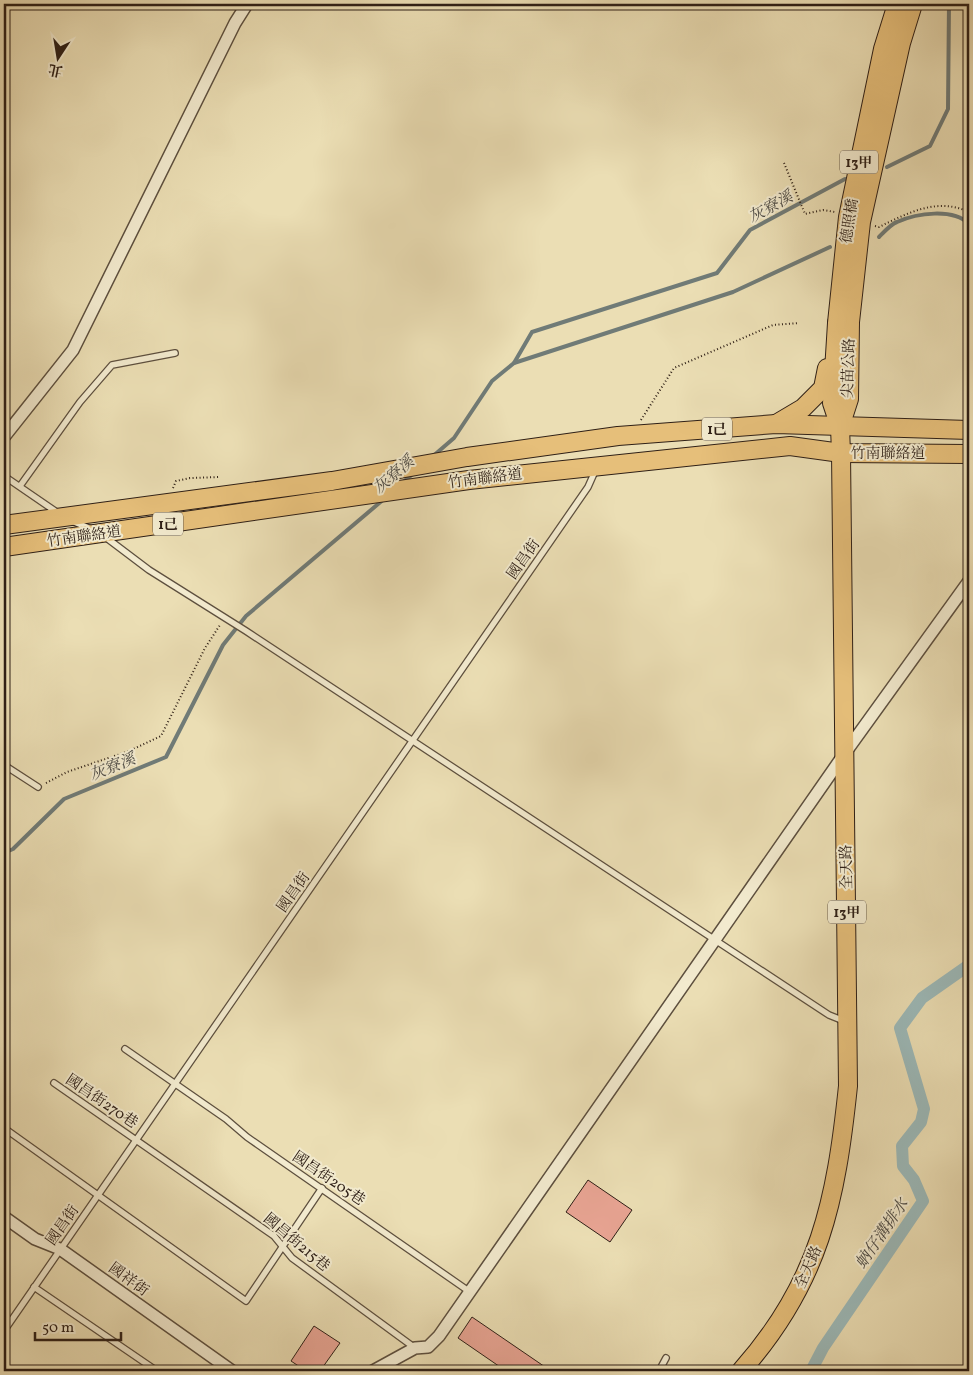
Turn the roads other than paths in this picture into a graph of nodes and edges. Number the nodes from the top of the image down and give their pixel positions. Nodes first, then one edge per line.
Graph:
1 (247, 4) edge
2 (897, 4) edge
3 (913, 4) edge
4 (843, 323) junction
5 (175, 353) dead end
6 (776, 424) junction
7 (840, 427) junction
8 (969, 430) edge
9 (4, 437) edge
10 (841, 453) junction
11 (969, 454) edge
12 (598, 465) junction
13 (4, 476) edge
14 (20, 486) junction
15 (66, 518) junction
16 (4, 525) edge
17 (102, 534) junction
18 (4, 546) edge
19 (969, 581) edge
20 (412, 742) junction
21 (845, 753) junction
22 (4, 765) edge
23 (38, 787) road end
24 (715, 940) junction
25 (849, 1023) junction
26 (125, 1049) dead end
27 (54, 1083) dead end
28 (175, 1084) junction
29 (4, 1128) edge
30 (136, 1139) junction
31 (322, 1188) junction
32 (98, 1195) junction
33 (4, 1217) edge
34 (283, 1246) junction
35 (60, 1249) junction
36 (34, 1287) junction
37 (470, 1292) junction
38 (4, 1331) edge
39 (415, 1348) junction
40 (666, 1358) dead end
41 (157, 1371) edge
42 (232, 1371) edge
43 (373, 1371) edge
44 (659, 1371) edge
45 (742, 1371) edge

1 - 9 street
2 - 4 main road, 德照橋 / 13甲, bridge
3 - 4 main road, 德照橋 / 13甲, bridge
4 - 6 main road
4 - 7 main road, 尖苗公路 / 13甲
5 - 14 lane
6 - 7 main road, 竹南聯絡道 / 1己
6 - 15 main road, 竹南聯絡道 / 1己
7 - 8 main road, 竹南聯絡道 / 1己
7 - 10 main road, 全天路 / 13甲
10 - 11 main road, 竹南聯絡道 / 1己
10 - 12 main road, 竹南聯絡道 / 1己
10 - 21 main road, 全天路 / 13甲
12 - 17 main road, 竹南聯絡道 / 1己
12 - 20 lane, 國昌街
13 - 14 lane
14 - 15 lane
15 - 16 main road, 竹南聯絡道 / 1己
15 - 17 lane
17 - 18 main road, 竹南聯絡道 / 1己
17 - 20 lane
19 - 21 street
20 - 24 lane
20 - 28 lane, 國昌街
21 - 24 street
21 - 25 main road, 全天路 / 13甲
22 - 23 lane
24 - 25 lane
24 - 37 street
25 - 45 main road, 全天路 / 13甲
26 - 28 lane, 國昌街205巷
27 - 30 lane, 國昌街270巷
28 - 30 lane, 國昌街
28 - 31 lane, 國昌街205巷
29 - 32 lane
30 - 32 lane, 國昌街
30 - 34 lane, 國昌街215巷
31 - 34 lane
31 - 37 lane, 國昌街205巷
32 - 34 lane
32 - 35 lane, 國昌街
33 - 35 street, 國祥街
34 - 39 lane, 國昌街215巷
35 - 36 lane, 國昌街
35 - 42 street, 國祥街
36 - 38 lane, 國昌街
36 - 41 lane
37 - 39 street
39 - 43 street
40 - 44 lane

